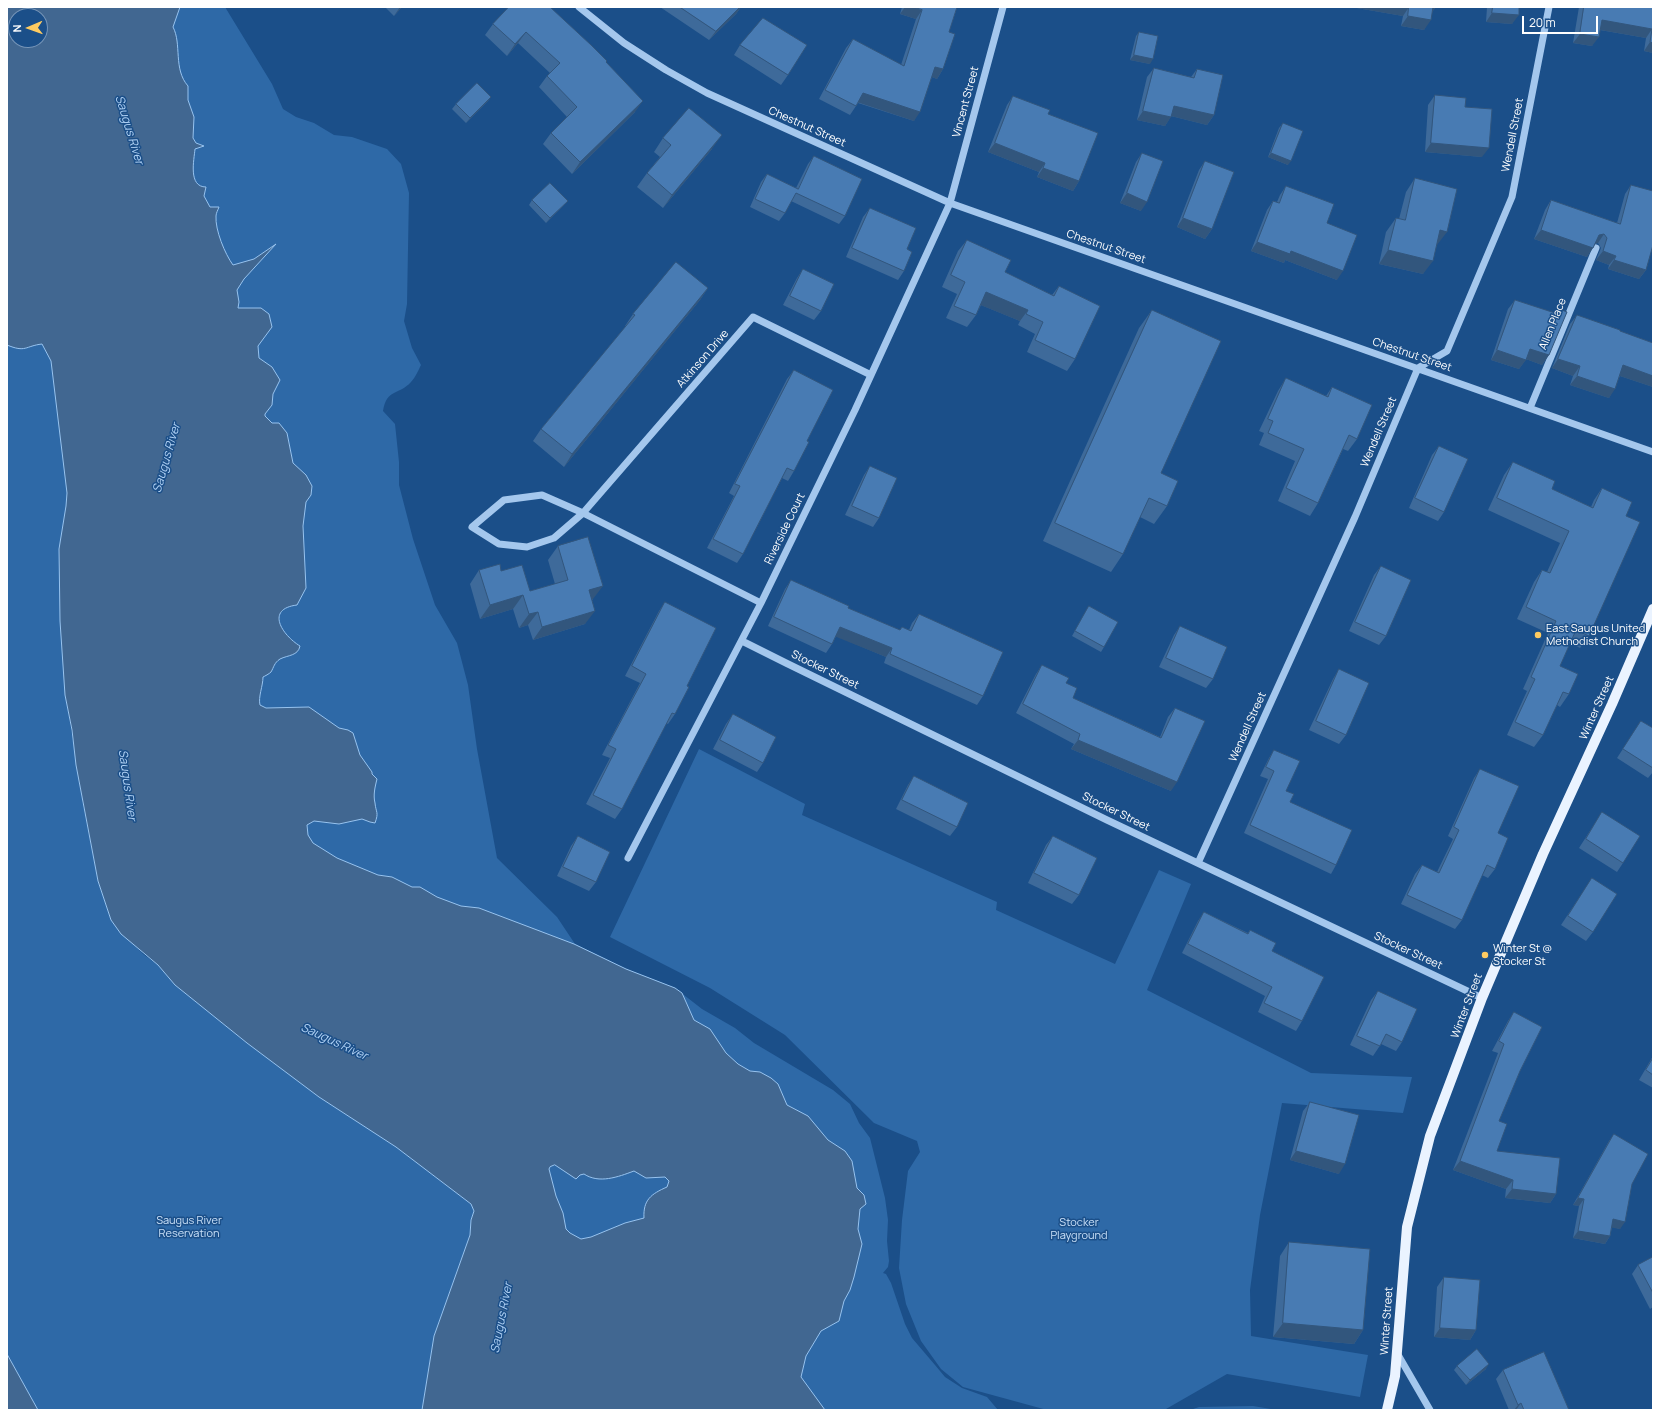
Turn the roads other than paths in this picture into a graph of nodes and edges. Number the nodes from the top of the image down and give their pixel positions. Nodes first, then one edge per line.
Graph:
1 (579, 7) edge
2 (1002, 7) edge
3 (1549, 7) edge
4 (950, 203) junction
5 (1596, 248) edge
6 (1418, 368) junction
7 (872, 375) junction
8 (1530, 408) junction
9 (1653, 452) edge
10 (583, 513) junction
11 (761, 604) junction
12 (1653, 609) edge
13 (742, 640) junction
14 (628, 858) dead end
15 (1198, 863) junction
16 (1482, 998) junction
17 (1397, 1353) junction
18 (1387, 1410) edge
19 (1430, 1410) edge

1 - 4 street, Chestnut Street
2 - 4 street, Vincent Street
3 - 6 street, Wendell Street
4 - 6 street, Chestnut Street
4 - 7 street, Riverside Court
5 - 8 street, Allen Place
6 - 8 street, Chestnut Street
6 - 15 street, Wendell Street
7 - 10 street, Atkinson Drive
7 - 11 street, Riverside Court
8 - 9 street, Chestnut Street
10 - 10 street, Atkinson Drive
10 - 11 street, Atkinson Drive
11 - 13 street, Riverside Court
12 - 16 main road, Winter Street
13 - 14 street, Riverside Court
13 - 15 street, Stocker Street
15 - 16 street, Stocker Street
16 - 17 main road, Winter Street
17 - 18 main road, Winter Street
17 - 19 street

